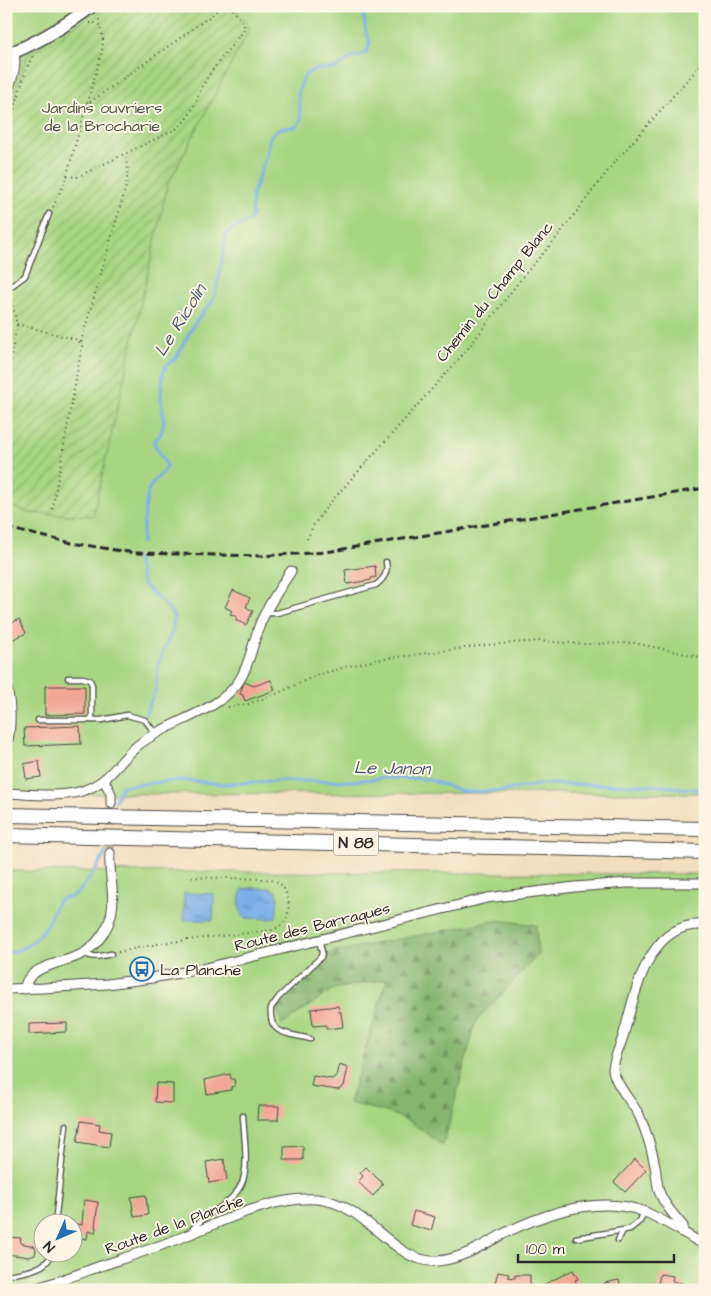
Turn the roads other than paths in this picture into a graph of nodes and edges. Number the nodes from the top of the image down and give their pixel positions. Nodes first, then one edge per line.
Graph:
1 (92, 6) edge
2 (9, 54) edge
3 (6, 96) edge
4 (49, 214) road end
5 (7, 289) edge
6 (386, 562) dead end
7 (291, 571) dead end
8 (265, 613) junction
9 (68, 678) dead end
10 (6, 684) edge
11 (38, 720) dead end
12 (92, 720) junction
13 (155, 733) junction
14 (6, 748) edge
15 (104, 780) junction
16 (6, 793) edge
17 (111, 803) tunnel mouth
18 (6, 815) edge
19 (705, 829) edge
20 (6, 835) edge
21 (705, 852) edge
22 (110, 853) tunnel mouth
23 (705, 883) edge
24 (705, 925) edge
25 (319, 940) junction
26 (84, 953) junction
27 (110, 954) road end
28 (6, 989) edge
29 (25, 989) junction
30 (310, 1039) dead end
31 (243, 1116) dead end
32 (66, 1124) dead end
33 (644, 1212) junction
34 (56, 1214) edge
35 (624, 1231) junction
36 (682, 1232) junction
37 (191, 1234) junction
38 (576, 1238) dead end
39 (618, 1240) dead end
40 (705, 1245) edge
41 (43, 1264) edge
42 (6, 1275) edge
43 (30, 1290) edge

1 - 2 main road
2 - 3 street
4 - 5 lane
6 - 8 lane
7 - 8 street
8 - 13 street
9 - 12 lane
10 - 14 street
11 - 12 lane
12 - 13 lane
13 - 15 street
15 - 16 street
15 - 17 street
18 - 19 highway, N 88
20 - 21 highway, N 88
22 - 26 street
23 - 25 street, Route des Barraques
24 - 36 street
25 - 29 street, Route des Barraques
25 - 30 lane
26 - 27 lane
26 - 29 street
28 - 29 street, Route des Barraques
31 - 37 lane
32 - 34 lane
33 - 35 lane
33 - 36 street, Route de la Planche
33 - 37 street, Route de la Planche
35 - 38 lane
35 - 39 lane
36 - 40 street, Route de la Planche
37 - 43 street, Route de la Planche
41 - 42 lane

